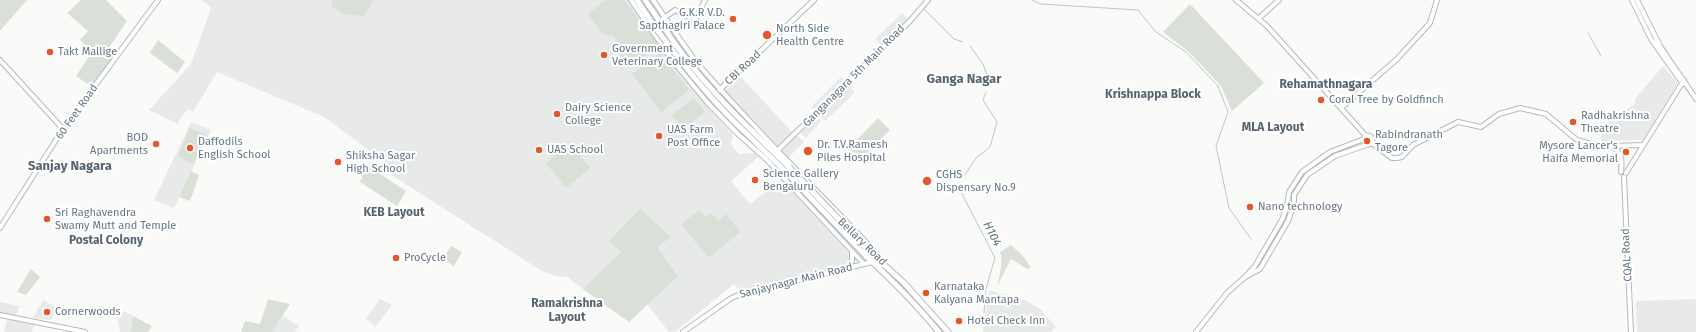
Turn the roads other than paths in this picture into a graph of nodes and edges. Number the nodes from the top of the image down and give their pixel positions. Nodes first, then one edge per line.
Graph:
1 (158, 0) edge
2 (631, 0) edge
3 (637, 0) edge
4 (645, 0) edge
5 (653, 0) edge
6 (705, 0) edge
7 (814, 0) edge
8 (928, 0) edge
9 (1236, 0) edge
10 (1279, 0) edge
11 (1437, 0) edge
12 (1632, 0) edge
13 (1637, 0) edge
14 (666, 17) junction
15 (1259, 18) junction
16 (662, 24) junction
17 (1664, 55) junction
18 (0, 60) edge
19 (1683, 81) junction
20 (720, 89) junction
21 (1696, 99) edge
22 (707, 102) junction
23 (1341, 108) junction
24 (64, 129) junction
25 (1365, 137) junction
26 (1371, 143) junction
27 (1610, 146) junction
28 (1643, 146) junction
29 (772, 155) junction
30 (1624, 173) junction
31 (844, 219) junction
32 (0, 228) edge
33 (852, 228) junction
34 (832, 230) junction
35 (841, 238) junction
36 (852, 251) junction
37 (868, 254) junction
38 (882, 262) junction
39 (867, 263) junction
40 (847, 268) junction
41 (1245, 277) junction
42 (0, 315) edge
43 (85, 332) edge
44 (683, 332) edge
45 (939, 332) edge
46 (948, 332) edge
47 (1196, 332) edge
48 (1631, 332) edge

1 - 24 street, 60 Feet Road
2 - 22 street
3 - 29 highway, bridge
4 - 16 highway
5 - 14 street
6 - 14 street
7 - 20 street, CBI Road
8 - 29 street, Ganganagara 5th Main Road
9 - 15 street
10 - 15 street
11 - 23 street
12 - 17 street
13 - 17 street
14 - 16 street
14 - 20 street
15 - 23 street
16 - 29 highway, bridge
17 - 19 street
18 - 24 street
19 - 21 street
19 - 28 street, CQAL Road
20 - 22 street, CBI Road
20 - 29 street
22 - 29 street
23 - 25 street
24 - 32 street, 60 Feet Road
25 - 26 street
25 - 26 street
25 - 41 street
26 - 27 street
26 - 41 street
27 - 28 street
27 - 30 street, CQAL Road
28 - 30 street, CQAL Road
29 - 31 street
29 - 34 street
29 - 37 highway, Bellary Road, bridge
30 - 48 street, CQAL Road
31 - 33 street
31 - 34 street
33 - 35 street
33 - 38 street
34 - 35 street
35 - 36 street
35 - 39 street
36 - 39 street
36 - 40 street
37 - 38 highway, Bellary Road
37 - 39 highway, Bellary Road
38 - 46 highway, Bellary Road
39 - 40 street, Sanjaynagar Main Road
39 - 45 highway, Bellary Road
40 - 44 street, Sanjaynagar Main Road
41 - 47 street
42 - 43 street

